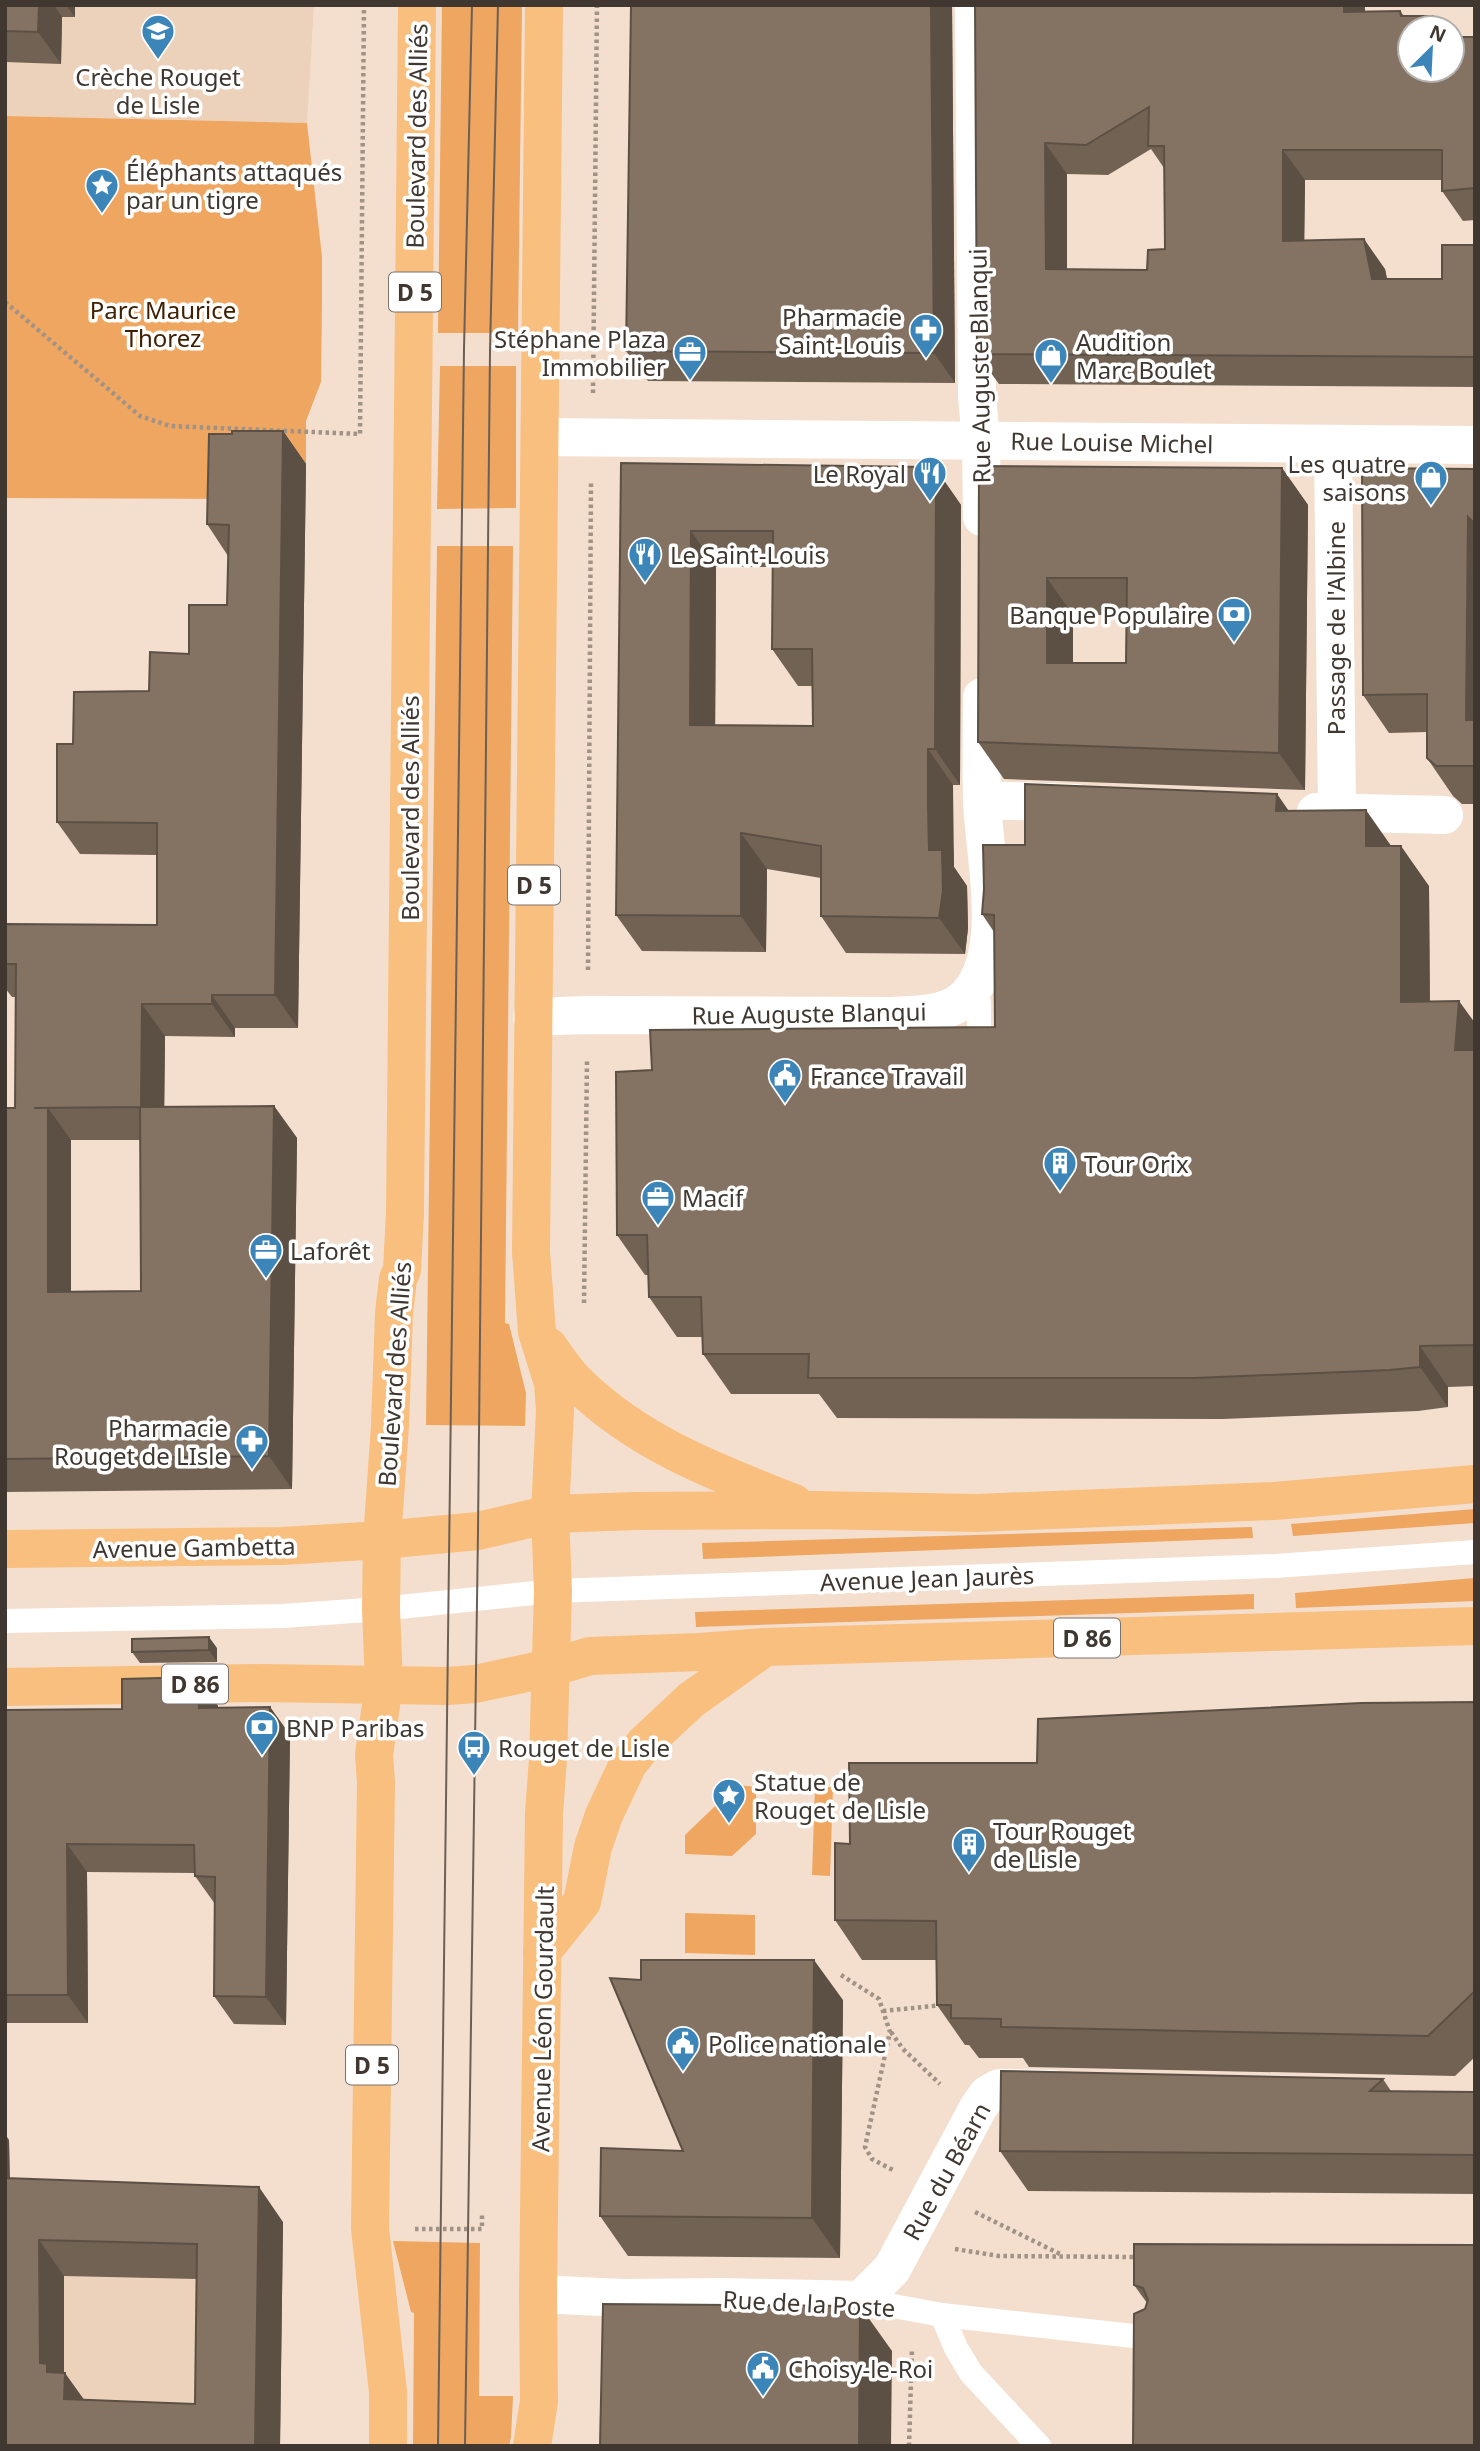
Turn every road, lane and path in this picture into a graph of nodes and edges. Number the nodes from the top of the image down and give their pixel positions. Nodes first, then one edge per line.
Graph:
1 (364, 5) edge
2 (417, 5) edge
3 (544, 5) edge
4 (597, 5) edge
5 (974, 5) edge
6 (5, 302) edge
7 (540, 437) junction
8 (593, 438) junction
9 (981, 440) junction
10 (1334, 444) junction
11 (1475, 445) edge
12 (982, 548) edge
13 (982, 660) edge
14 (982, 800) junction
15 (1116, 805) edge
16 (1277, 811) edge
17 (1336, 813) junction
18 (1444, 815) dead end
19 (976, 984) junction
20 (587, 1015) junction
21 (533, 1017) junction
22 (979, 1032) edge
23 (584, 1313) dead end
24 (537, 1332) junction
25 (1475, 1484) edge
26 (812, 1510) junction
27 (550, 1514) junction
28 (383, 1540) junction
29 (5, 1549) edge
30 (1475, 1552) edge
31 (553, 1591) junction
32 (381, 1609) junction
33 (5, 1621) edge
34 (1475, 1626) edge
35 (765, 1647) junction
36 (550, 1668) junction
37 (384, 1684) junction
38 (5, 1687) edge
39 (542, 1952) junction
40 (841, 1975) dead end
41 (951, 2005) edge
42 (883, 2011) junction
43 (890, 2032) junction
44 (1083, 2090) edge
45 (947, 2091) dead end
46 (872, 2159) dead end
47 (482, 2213) dead end
48 (404, 2229) dead end
49 (1025, 2237) dead end
50 (999, 2256) dead end
51 (1066, 2256) junction
52 (1149, 2257) edge
53 (538, 2294) junction
54 (861, 2300) junction
55 (914, 2309) junction
56 (942, 2315) junction
57 (1161, 2339) edge
58 (388, 2446) edge
59 (531, 2446) edge
60 (909, 2446) edge
61 (1039, 2446) edge

1 - 6 path
2 - 28 main road, Boulevard des Alliés / D 5
3 - 7 main road, D 5
4 - 8 path
5 - 9 street, Rue Auguste Blanqui
7 - 8 street, Rue Louise Michel
7 - 21 main road, D 5
8 - 9 street, Rue Louise Michel
8 - 20 path
9 - 10 street, Rue Louise Michel
9 - 12 street, Rue Auguste Blanqui
10 - 11 street, Rue Louise Michel
10 - 17 street, Passage de l'Albine
13 - 14 street, Rue Auguste Blanqui
14 - 15 street
14 - 19 street, Rue Auguste Blanqui
16 - 17 street
17 - 18 street
19 - 20 street, Rue Auguste Blanqui
19 - 22 lane
20 - 21 street, Rue Auguste Blanqui
20 - 23 path
21 - 24 main road, D 5
24 - 26 main road
24 - 27 main road, D 5
25 - 26 main road
26 - 27 main road
27 - 28 main road
27 - 31 main road, D 5
28 - 29 main road, Avenue Gambetta
28 - 32 main road, Boulevard des Alliés / D 5
30 - 31 lane, Avenue Jean Jaurès
31 - 32 lane, Avenue Jean Jaurès
31 - 36 main road, Avenue Léon Gourdault / D 5
32 - 33 lane
32 - 37 main road, D 5
34 - 35 main road, D 86
35 - 36 main road, D 86
35 - 39 main road
36 - 37 main road, D 86
36 - 39 main road, Avenue Léon Gourdault / D 5
37 - 38 main road, D 86
37 - 58 main road, D 5
39 - 53 main road, Avenue Léon Gourdault / D 5
40 - 42 path
41 - 42 path
42 - 43 path
43 - 45 path
43 - 46 path
44 - 54 street, Rue du Béarn
47 - 48 path
49 - 51 path
50 - 51 path
51 - 52 path
53 - 54 street, Rue de la Poste
53 - 59 main road, Avenue Léon Gourdault / D 5
54 - 55 lane, Rue de la Poste
55 - 56 lane, Rue de la Poste
55 - 60 path
56 - 57 lane, Rue de la Poste
56 - 61 lane

